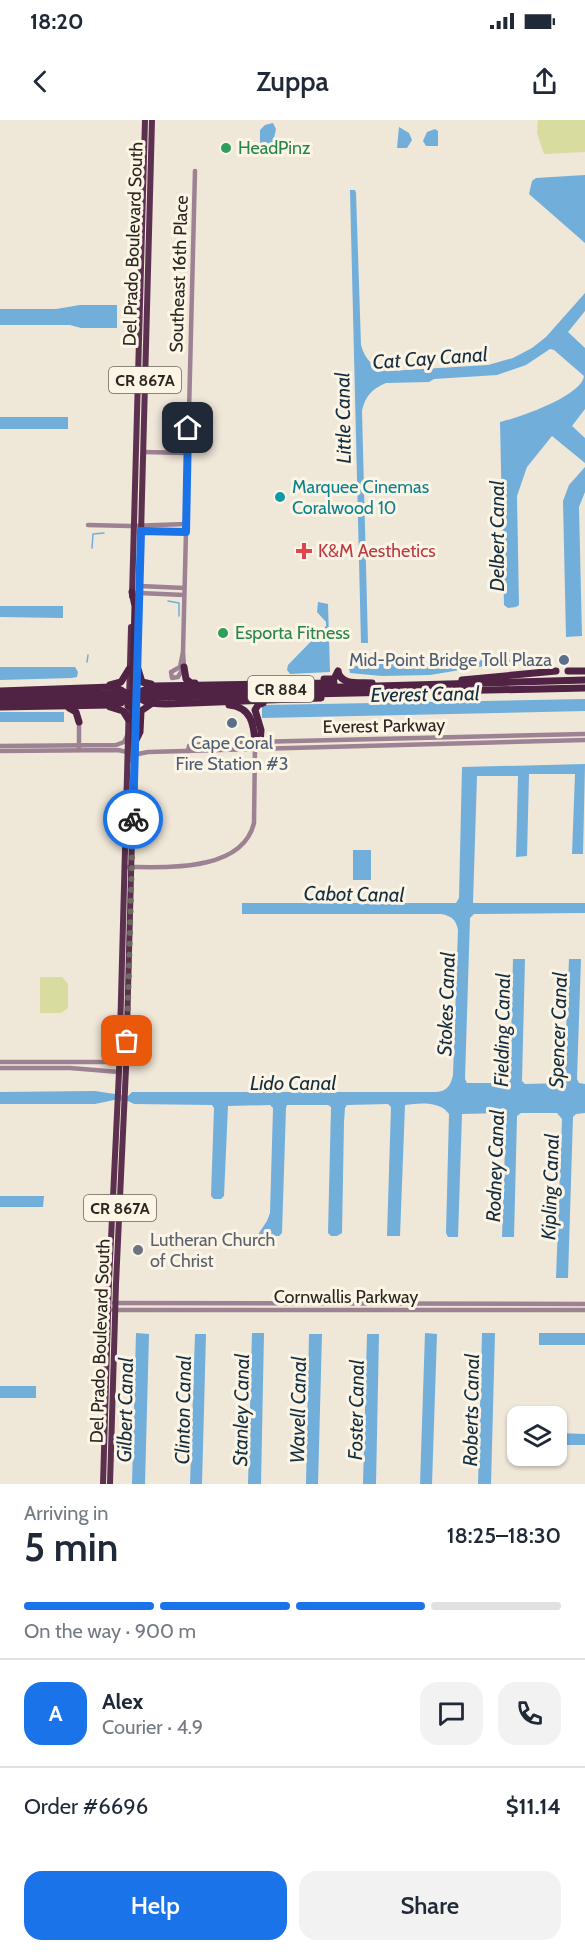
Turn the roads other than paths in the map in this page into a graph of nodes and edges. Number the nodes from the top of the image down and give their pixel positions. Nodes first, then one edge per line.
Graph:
1 (145, 120) edge
2 (152, 120) edge
3 (144, 130) junction
4 (195, 171) dead end
5 (150, 178) junction
6 (139, 351) junction
7 (145, 387) junction
8 (137, 417) junction
9 (143, 452) junction
10 (188, 453) junction
11 (186, 524) junction
12 (88, 525) dead end
13 (139, 527) junction
14 (186, 532) junction
15 (184, 588) junction
16 (137, 590) junction
17 (184, 595) junction
18 (183, 652) junction
19 (184, 667) junction
20 (129, 669) junction
21 (138, 669) junction
22 (556, 671) dead end
23 (568, 671) dead end
24 (585, 671) edge
25 (585, 680) edge
26 (255, 683) junction
27 (227, 684) junction
28 (378, 684) junction
29 (424, 684) junction
30 (186, 685) junction
31 (393, 685) junction
32 (585, 688) edge
33 (0, 691) edge
34 (377, 693) junction
35 (0, 696) edge
36 (133, 696) junction
37 (169, 696) junction
38 (96, 700) junction
39 (292, 700) junction
40 (0, 701) edge
41 (154, 704) junction
42 (0, 706) edge
43 (62, 706) junction
44 (128, 719) junction
45 (79, 722) junction
46 (585, 734) edge
47 (127, 736) junction
48 (533, 738) junction
49 (136, 740) junction
50 (585, 740) edge
51 (257, 745) junction
52 (0, 746) edge
53 (79, 749) junction
54 (0, 751) edge
55 (128, 752) junction
56 (134, 760) junction
57 (128, 867) junction
58 (120, 1037) junction
59 (0, 1062) edge
60 (119, 1062) junction
61 (0, 1068) edge
62 (126, 1068) junction
63 (119, 1072) junction
64 (123, 1091) junction
65 (121, 1105) junction
66 (112, 1203) junction
67 (119, 1222) junction
68 (585, 1304) edge
69 (111, 1307) junction
70 (534, 1307) junction
71 (585, 1310) edge
72 (103, 1466) junction
73 (110, 1475) junction
74 (103, 1484) edge
75 (110, 1484) edge

1 - 3 main road, Del Prado Boulevard South / CR 867A
2 - 5 main road, Del Prado Boulevard South / CR 867A
3 - 5 main road
3 - 6 main road, Del Prado Boulevard South / CR 867A
4 - 10 street, Southeast 16th Place
5 - 7 main road, Del Prado Boulevard South / CR 867A
6 - 7 main road
6 - 8 main road, Del Prado Boulevard South / CR 867A
7 - 9 main road, Del Prado Boulevard South / CR 867A
8 - 9 main road
8 - 13 main road, Del Prado Boulevard South / CR 867A
9 - 10 street
9 - 13 main road, Del Prado Boulevard South / CR 867A
10 - 11 street, Southeast 16th Place
11 - 13 street
11 - 14 street, Southeast 16th Place
12 - 13 street
13 - 14 street
13 - 16 main road, Del Prado Boulevard South / CR 867A
14 - 15 street, Southeast 16th Place
15 - 16 street
15 - 17 street, Southeast 16th Place
16 - 17 street
16 - 20 main road, Del Prado Boulevard South / CR 867A
16 - 21 main road, Del Prado Boulevard South / CR 867A
16 - 36 highway
17 - 18 street, Southeast 16th Place
18 - 19 street
18 - 19 street, Southeast 16th Place
19 - 27 highway
20 - 36 main road, Del Prado Boulevard South / CR 867A
20 - 38 highway
21 - 30 highway
21 - 36 main road, Del Prado Boulevard South / CR 867A
22 - 29 highway, CR 884
23 - 24 highway
25 - 29 highway
26 - 27 highway
26 - 28 highway
26 - 28 highway
27 - 30 highway
28 - 31 highway
29 - 31 highway, CR 884
30 - 37 highway
31 - 37 highway, CR 884
32 - 34 highway, CR 884
33 - 38 highway
34 - 37 highway, CR 884
34 - 39 highway
35 - 38 highway, CR 884
36 - 37 highway
36 - 38 highway
36 - 38 highway
36 - 41 highway
36 - 44 main road, Del Prado Boulevard South / CR 867A
36 - 49 main road, Del Prado Boulevard South / CR 867A
36 - 56 highway
37 - 38 highway, CR 884, bridge
37 - 39 highway
37 - 41 highway
37 - 51 highway
38 - 40 highway, CR 884
38 - 43 highway
38 - 44 highway
38 - 45 highway
39 - 51 highway
41 - 49 highway
42 - 43 highway
43 - 45 highway
44 - 47 main road, Del Prado Boulevard South / CR 867A
45 - 53 street
46 - 48 street, Everest Parkway
47 - 53 street
47 - 55 main road, Del Prado Boulevard South / CR 867A
48 - 50 street, Everest Parkway
48 - 51 street, Everest Parkway
49 - 56 main road, Del Prado Boulevard South / CR 867A
51 - 56 street, Everest Parkway
51 - 57 street
52 - 53 street
53 - 54 street
53 - 55 street
55 - 57 main road, Del Prado Boulevard South / CR 867A
56 - 57 main road, Del Prado Boulevard South / CR 867A
57 - 58 main road, Del Prado Boulevard South / CR 867A
57 - 62 main road, Del Prado Boulevard South / CR 867A
58 - 60 main road, Del Prado Boulevard South / CR 867A
58 - 62 main road
59 - 60 street
60 - 63 main road, Del Prado Boulevard South / CR 867A
60 - 64 main road
61 - 63 street
62 - 64 main road, Del Prado Boulevard South / CR 867A
63 - 64 main road, Del Prado Boulevard South / CR 867A
64 - 65 main road, Del Prado Boulevard South / CR 867A
65 - 66 main road, Del Prado Boulevard South / CR 867A
65 - 67 main road, Del Prado Boulevard South / CR 867A
66 - 67 main road
66 - 69 main road, Del Prado Boulevard South / CR 867A
67 - 69 main road, Del Prado Boulevard South / CR 867A
68 - 70 street, Cornwallis Parkway
69 - 70 street, Cornwallis Parkway
69 - 72 main road, Del Prado Boulevard South / CR 867A
69 - 73 main road, Del Prado Boulevard South / CR 867A
70 - 71 street, Cornwallis Parkway
72 - 73 main road
72 - 74 main road, Del Prado Boulevard South / CR 867A
73 - 75 main road, Del Prado Boulevard South / CR 867A

